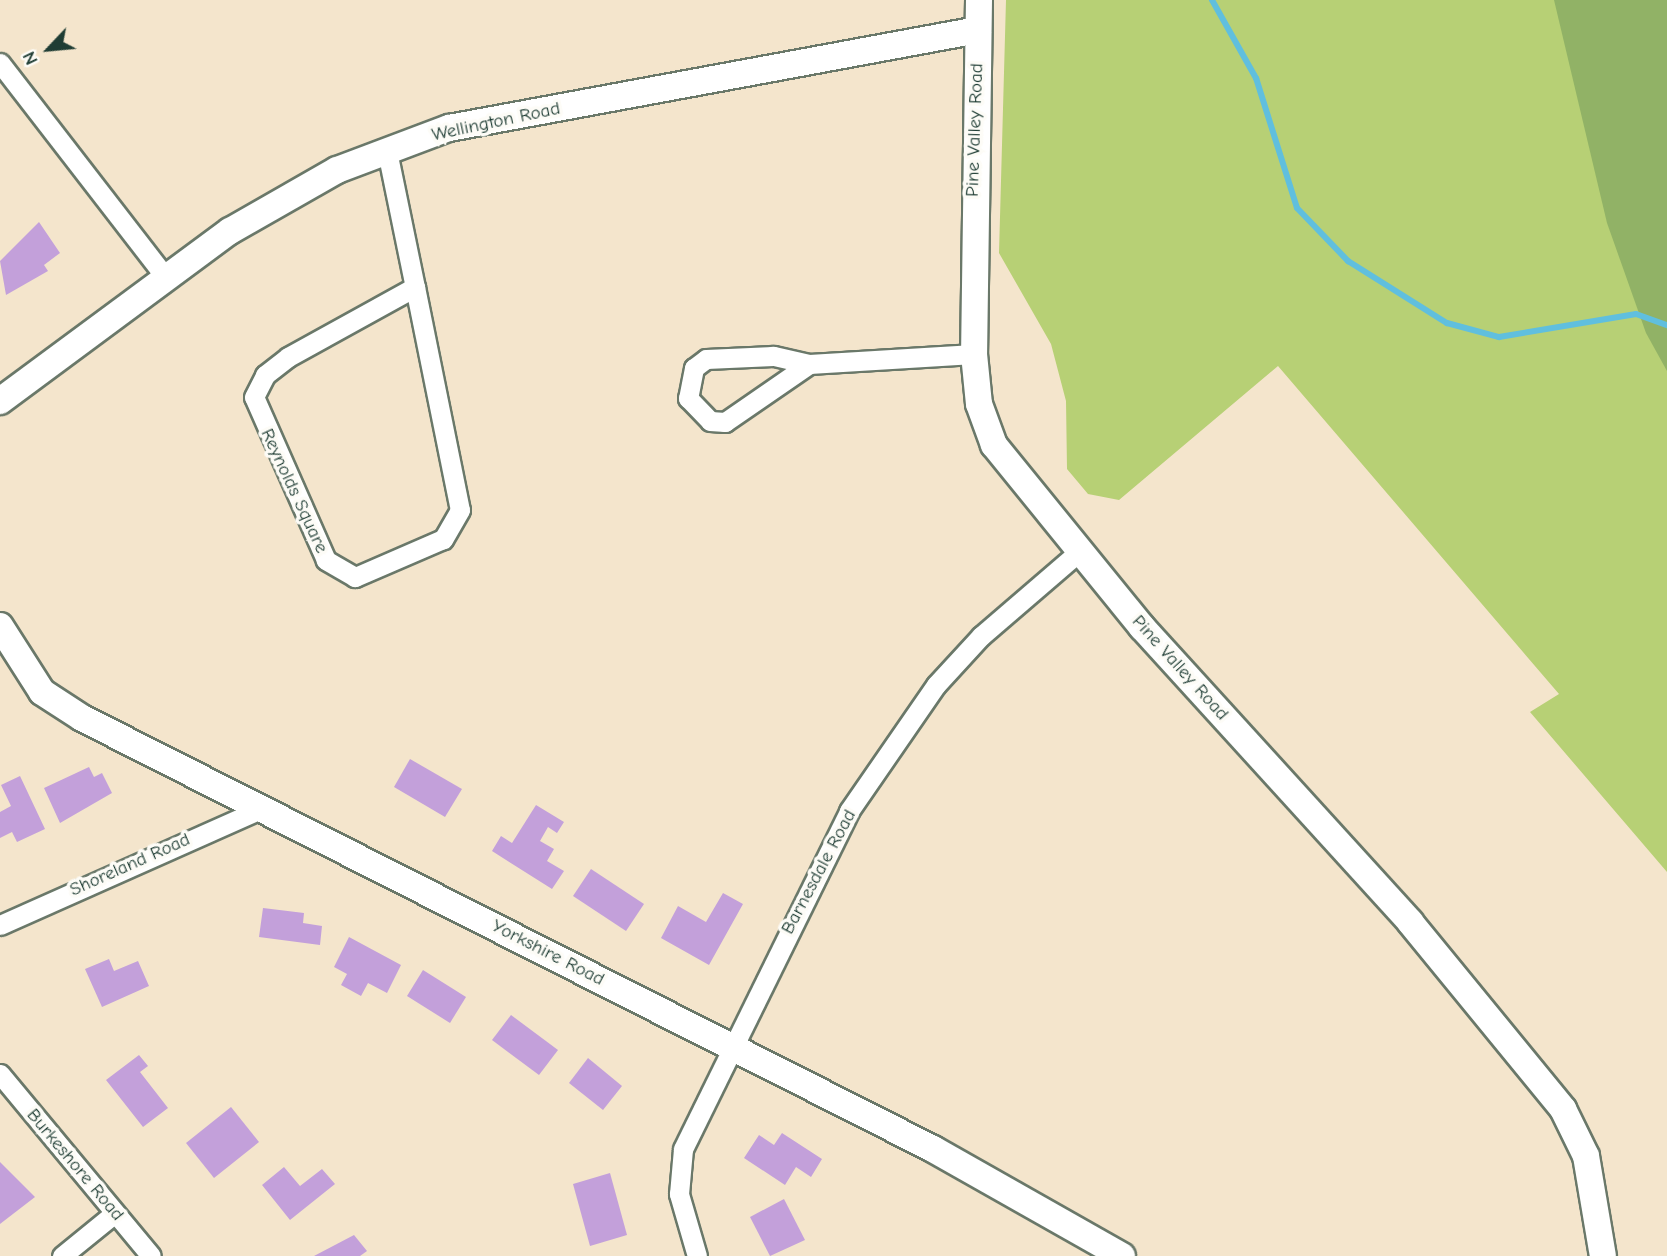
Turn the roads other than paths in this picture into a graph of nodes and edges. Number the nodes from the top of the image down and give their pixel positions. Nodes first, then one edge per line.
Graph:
1 (979, 0) edge
2 (978, 30) junction
3 (0, 63) edge
4 (387, 151) junction
5 (166, 278) junction
6 (415, 287) junction
7 (974, 354) junction
8 (809, 364) junction
9 (0, 401) edge
10 (1082, 550) junction
11 (0, 626) edge
12 (261, 809) junction
13 (0, 925) edge
14 (730, 1046) junction
15 (0, 1074) edge
16 (115, 1213) junction
17 (62, 1256) edge
18 (151, 1256) edge
19 (697, 1256) edge
20 (1122, 1256) edge
21 (1602, 1256) edge

1 - 2 street, Pine Valley Road
2 - 4 street, Wellington Road
2 - 7 street, Pine Valley Road
3 - 5 street
4 - 5 street, Wellington Road
4 - 6 street, Reynolds Square
5 - 9 street, Wellington Road
6 - 6 street, Reynolds Square
7 - 8 street
7 - 10 street, Pine Valley Road
8 - 8 street
10 - 14 street, Barnesdale Road
10 - 21 street, Pine Valley Road
11 - 12 street, Yorkshire Road
12 - 13 street, Shoreland Road
12 - 14 street, Yorkshire Road
14 - 19 street, Barnesdale Road
14 - 20 street, Yorkshire Road
15 - 16 street, Burkeshore Road
16 - 17 street
16 - 18 street, Burkeshore Road

